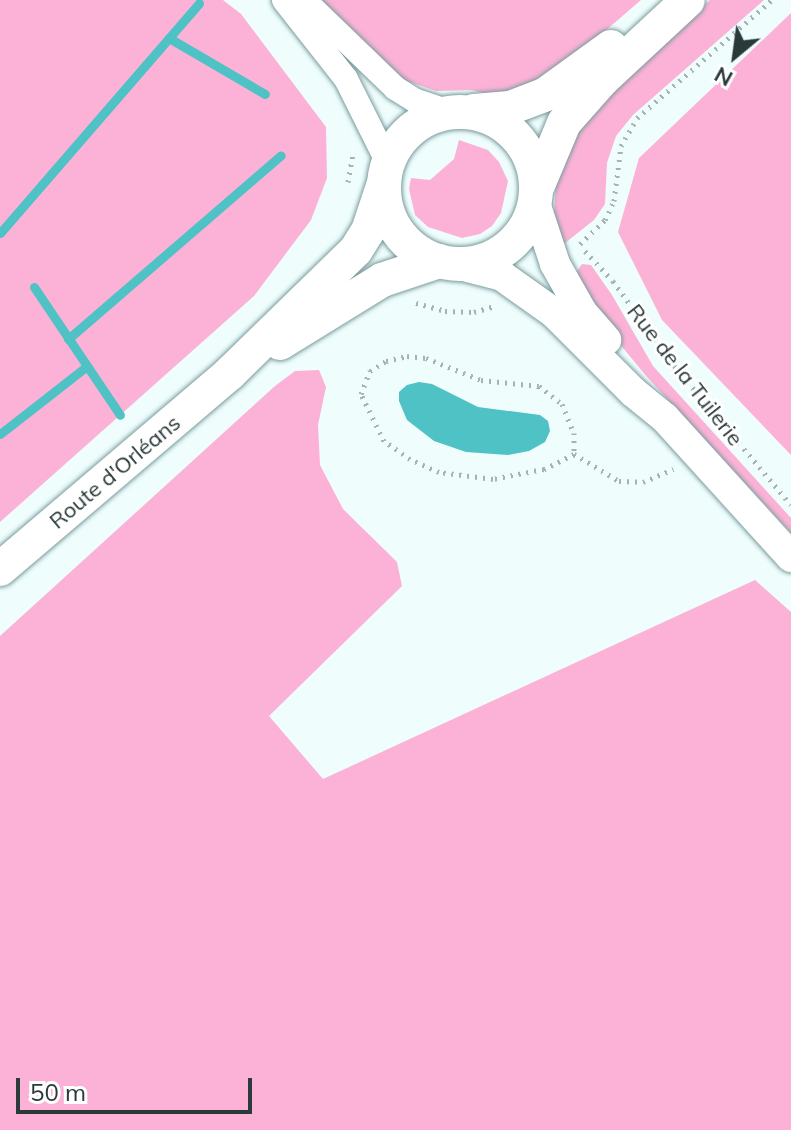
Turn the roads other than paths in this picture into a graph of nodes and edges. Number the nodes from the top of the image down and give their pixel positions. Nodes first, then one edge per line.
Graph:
1 (284, 0) edge
2 (304, 0) edge
3 (671, 0) edge
4 (688, 0) edge
5 (457, 112) junction
6 (385, 174) junction
7 (536, 197) junction
8 (447, 263) junction
9 (229, 374) junction
10 (665, 418) junction
11 (791, 557) edge
12 (0, 569) edge

1 - 6 street
2 - 5 street
3 - 5 main road
4 - 7 main road
5 - 6 main road
5 - 7 main road
6 - 8 main road
6 - 9 main road, Route d'Orléans
7 - 8 main road
7 - 10 street
8 - 9 main road, Route d'Orléans
8 - 10 street
9 - 12 main road, Route d'Orléans
10 - 11 street, Rue de la Tuilerie

